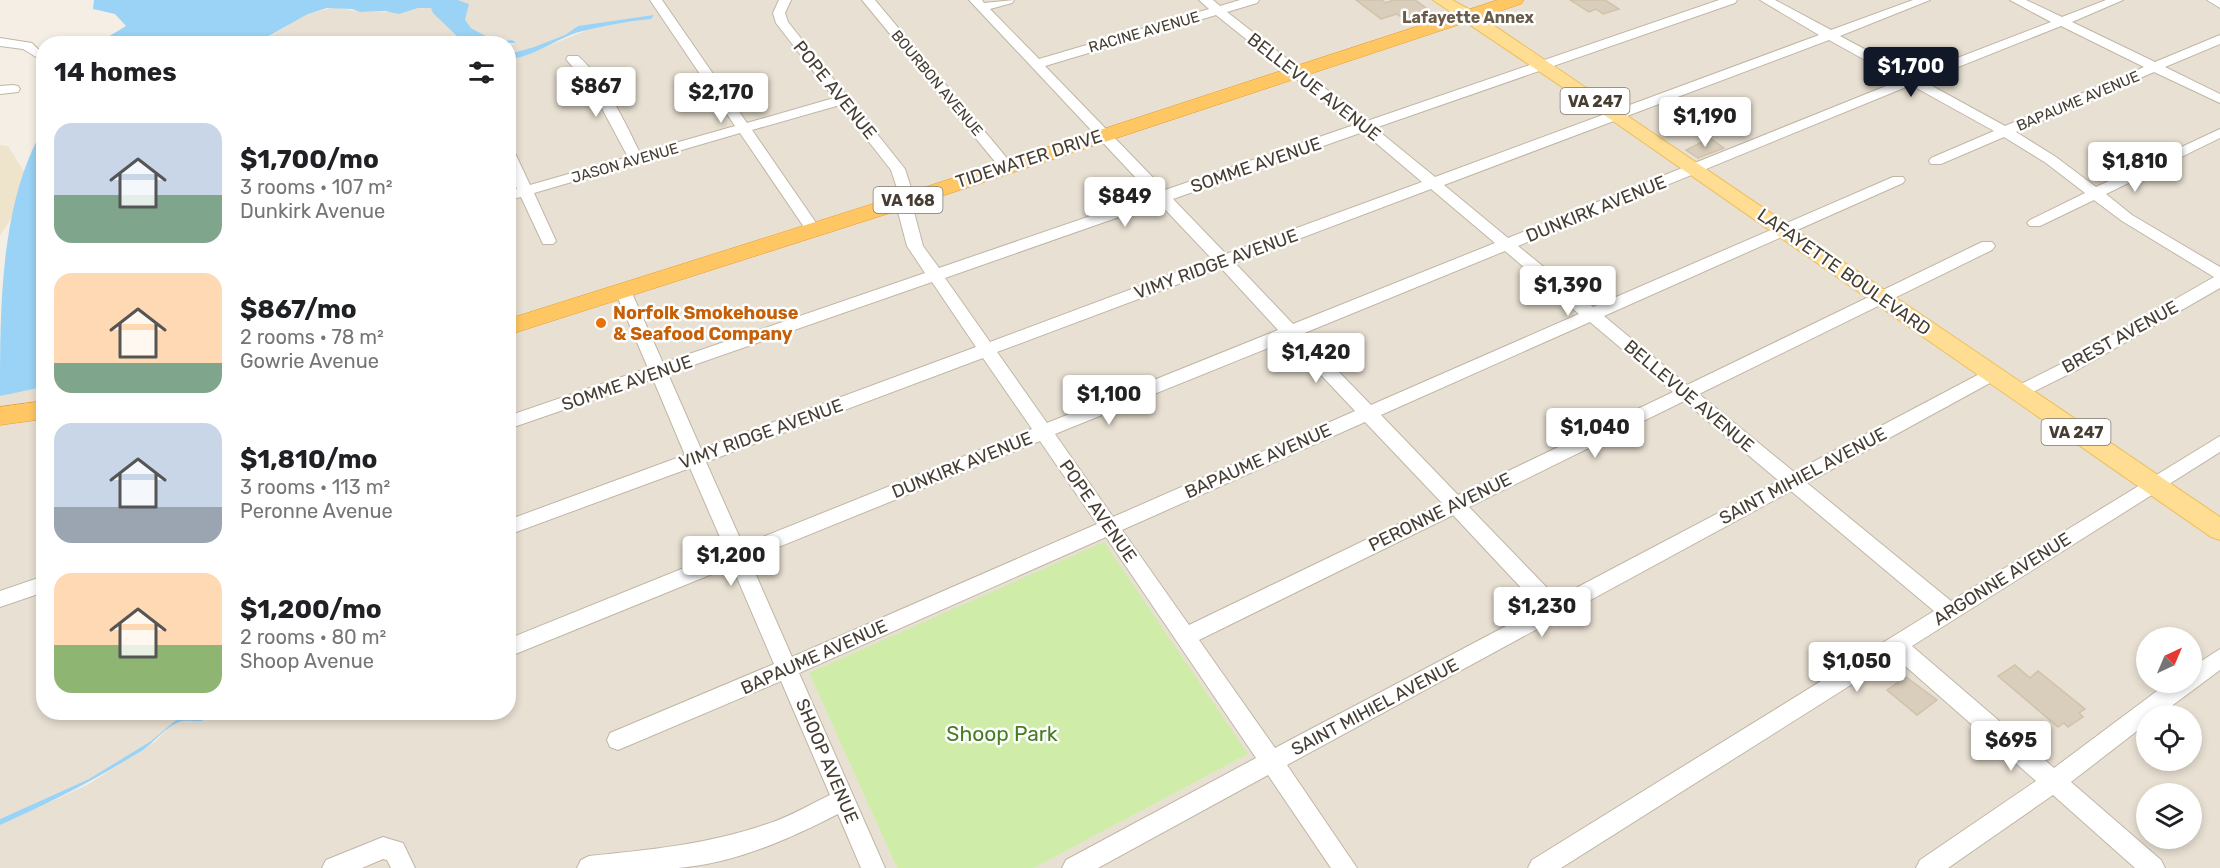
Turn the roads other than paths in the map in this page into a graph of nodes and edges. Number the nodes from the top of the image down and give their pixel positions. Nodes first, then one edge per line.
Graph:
1 (656, 0) edge
2 (785, 0) edge
3 (868, 0) edge
4 (1008, 0) edge
5 (1253, 0) edge
6 (1441, 0) edge
7 (1453, 0) edge
8 (1515, 0) edge
9 (1731, 0) edge
10 (1766, 0) edge
11 (1924, 0) edge
12 (2016, 0) edge
13 (2117, 0) edge
14 (2213, 0) edge
15 (978, 4) edge
16 (2220, 4) edge
17 (1211, 5) edge
18 (1468, 15) junction
19 (2061, 22) junction
20 (1829, 35) junction
21 (2220, 39) edge
22 (1, 40) edge
23 (36, 54) dead end
24 (573, 59) dead end
25 (1036, 64) junction
26 (1542, 66) junction
27 (2155, 67) junction
28 (1293, 71) junction
29 (1913, 81) junction
30 (844, 99) junction
31 (2220, 99) edge
32 (1616, 115) junction
33 (1365, 127) junction
34 (743, 128) junction
35 (2005, 132) junction
36 (2220, 133) edge
37 (1104, 135) junction
38 (636, 159) junction
39 (1936, 161) dead end
40 (1006, 166) junction
41 (1695, 169) junction
42 (516, 171) edge
43 (1898, 180) dead end
44 (1433, 182) junction
45 (525, 191) junction
46 (516, 194) edge
47 (2094, 194) junction
48 (1163, 197) junction
49 (908, 200) junction
50 (2035, 223) dead end
51 (813, 230) junction
52 (1784, 230) junction
53 (548, 241) dead end
54 (1508, 245) junction
55 (1988, 246) dead end
56 (1224, 261) junction
57 (2220, 274) edge
58 (935, 276) junction
59 (2220, 281) edge
60 (623, 291) junction
61 (1882, 298) junction
62 (1592, 315) junction
63 (516, 324) edge
64 (1292, 332) junction
65 (985, 350) junction
66 (658, 372) junction
67 (1993, 374) junction
68 (2019, 392) junction
69 (1685, 393) junction
70 (36, 411) edge
71 (1368, 412) junction
72 (3, 416) edge
73 (516, 420) edge
74 (1044, 433) junction
75 (2220, 442) edge
76 (696, 457) junction
77 (1791, 482) junction
78 (2152, 484) junction
79 (1456, 504) junction
80 (516, 525) edge
81 (1109, 527) junction
82 (2220, 530) edge
83 (738, 556) junction
84 (36, 587) edge
85 (0, 599) edge
86 (1554, 609) junction
87 (1950, 612) junction
88 (1185, 637) junction
89 (516, 645) edge
90 (1896, 645) junction
91 (2220, 658) edge
92 (788, 669) junction
93 (2202, 672) edge
94 (2171, 693) edge
95 (618, 740) dead end
96 (1272, 762) junction
97 (2053, 782) junction
98 (844, 800) junction
99 (335, 868) edge
100 (403, 868) edge
101 (589, 868) edge
102 (873, 868) edge
103 (1074, 868) edge
104 (1345, 868) edge
105 (1540, 868) edge
106 (1928, 868) edge
107 (2153, 868) edge

1 - 34 street
2 - 30 street, POPE AVENUE
3 - 40 street, BOURBON AVENUE
4 - 15 street
5 - 17 street, RACINE AVENUE
6 - 18 main road, LAFAYETTE BOULEVARD / VA 247
7 - 18 main road, LAFAYETTE BOULEVARD / VA 247
8 - 18 highway, TIDEWATER DRIVE / VA 168
9 - 26 street, SOMME AVENUE
10 - 20 street
11 - 20 street, VIMY RIDGE AVENUE
12 - 19 street
13 - 19 street, DUNKIRK AVENUE
14 - 16 street
15 - 25 street
17 - 25 street, RACINE AVENUE
17 - 28 street, BELLEVUE AVENUE
18 - 26 main road, LAFAYETTE BOULEVARD / VA 247
18 - 28 highway, TIDEWATER DRIVE / VA 168
19 - 27 street
19 - 29 street, DUNKIRK AVENUE
20 - 29 street
20 - 32 street, VIMY RIDGE AVENUE
21 - 27 street, BAPAUME AVENUE
22 - 23 street
24 - 38 street
25 - 37 street
26 - 32 main road, LAFAYETTE BOULEVARD / VA 247
26 - 33 street, SOMME AVENUE
27 - 31 street
27 - 35 street, BAPAUME AVENUE
28 - 33 street, BELLEVUE AVENUE
28 - 37 highway, TIDEWATER DRIVE / VA 168
29 - 35 street
29 - 41 street, DUNKIRK AVENUE
30 - 34 street, JASON AVENUE
30 - 49 street, POPE AVENUE
32 - 41 main road, LAFAYETTE BOULEVARD / VA 247
32 - 44 street, VIMY RIDGE AVENUE
33 - 44 street, BELLEVUE AVENUE
33 - 48 street, SOMME AVENUE
34 - 38 street, JASON AVENUE
34 - 51 street
35 - 39 street, BAPAUME AVENUE
35 - 47 street
36 - 47 street
37 - 40 highway, TIDEWATER DRIVE / VA 168
37 - 48 street
38 - 45 street, JASON AVENUE
40 - 49 highway, TIDEWATER DRIVE / VA 168
41 - 52 main road, LAFAYETTE BOULEVARD / VA 247
41 - 54 street, DUNKIRK AVENUE
42 - 45 street
43 - 52 street, BAPAUME AVENUE
44 - 54 street, BELLEVUE AVENUE
44 - 56 street, VIMY RIDGE AVENUE
45 - 46 street, JASON AVENUE
45 - 53 street
47 - 50 street
47 - 57 street
48 - 56 street
48 - 58 street, SOMME AVENUE
49 - 51 highway, TIDEWATER DRIVE / VA 168
49 - 58 street, POPE AVENUE
51 - 60 highway, TIDEWATER DRIVE / VA 168
52 - 61 main road, LAFAYETTE BOULEVARD / VA 247
52 - 62 street, BAPAUME AVENUE
54 - 62 street, BELLEVUE AVENUE
54 - 64 street, DUNKIRK AVENUE
55 - 61 street, PERONNE AVENUE
56 - 64 street
56 - 65 street, VIMY RIDGE AVENUE
58 - 65 street, POPE AVENUE
58 - 66 street, SOMME AVENUE
59 - 68 street, BREST AVENUE
60 - 63 highway, TIDEWATER DRIVE / VA 168
60 - 66 street, SHOOP AVENUE
61 - 67 main road, LAFAYETTE BOULEVARD / VA 247
61 - 69 street, PERONNE AVENUE
62 - 69 street, BELLEVUE AVENUE
62 - 71 street, BAPAUME AVENUE
64 - 71 street
64 - 74 street, DUNKIRK AVENUE
65 - 74 street, POPE AVENUE
65 - 76 street, VIMY RIDGE AVENUE
66 - 73 street, SOMME AVENUE
66 - 76 street, SHOOP AVENUE
67 - 68 main road, LAFAYETTE BOULEVARD / VA 247
67 - 77 street, SAINT MIHIEL AVENUE
68 - 78 main road, LAFAYETTE BOULEVARD / VA 247
69 - 77 street, BELLEVUE AVENUE
69 - 79 street, PERONNE AVENUE
70 - 72 highway
71 - 79 street
71 - 81 street, BAPAUME AVENUE
74 - 81 street, POPE AVENUE
74 - 83 street, DUNKIRK AVENUE
75 - 78 street, ARGONNE AVENUE
76 - 80 street, VIMY RIDGE AVENUE
76 - 83 street, SHOOP AVENUE
77 - 86 street, SAINT MIHIEL AVENUE
77 - 87 street, BELLEVUE AVENUE
78 - 82 main road, LAFAYETTE BOULEVARD / VA 247
78 - 87 street, ARGONNE AVENUE
79 - 86 street
79 - 88 street, PERONNE AVENUE
81 - 88 street, POPE AVENUE
81 - 92 street, BAPAUME AVENUE
83 - 89 street, DUNKIRK AVENUE
83 - 92 street, SHOOP AVENUE
84 - 85 street
86 - 96 street, SAINT MIHIEL AVENUE
87 - 90 street, ARGONNE AVENUE
88 - 96 street, POPE AVENUE
90 - 97 street
90 - 105 street, ARGONNE AVENUE
91 - 93 street
92 - 95 street, BAPAUME AVENUE
92 - 98 street, SHOOP AVENUE
94 - 97 street
96 - 103 street, SAINT MIHIEL AVENUE
96 - 104 street, POPE AVENUE
97 - 106 street
97 - 107 street
98 - 101 street
98 - 102 street, SHOOP AVENUE
99 - 100 street

